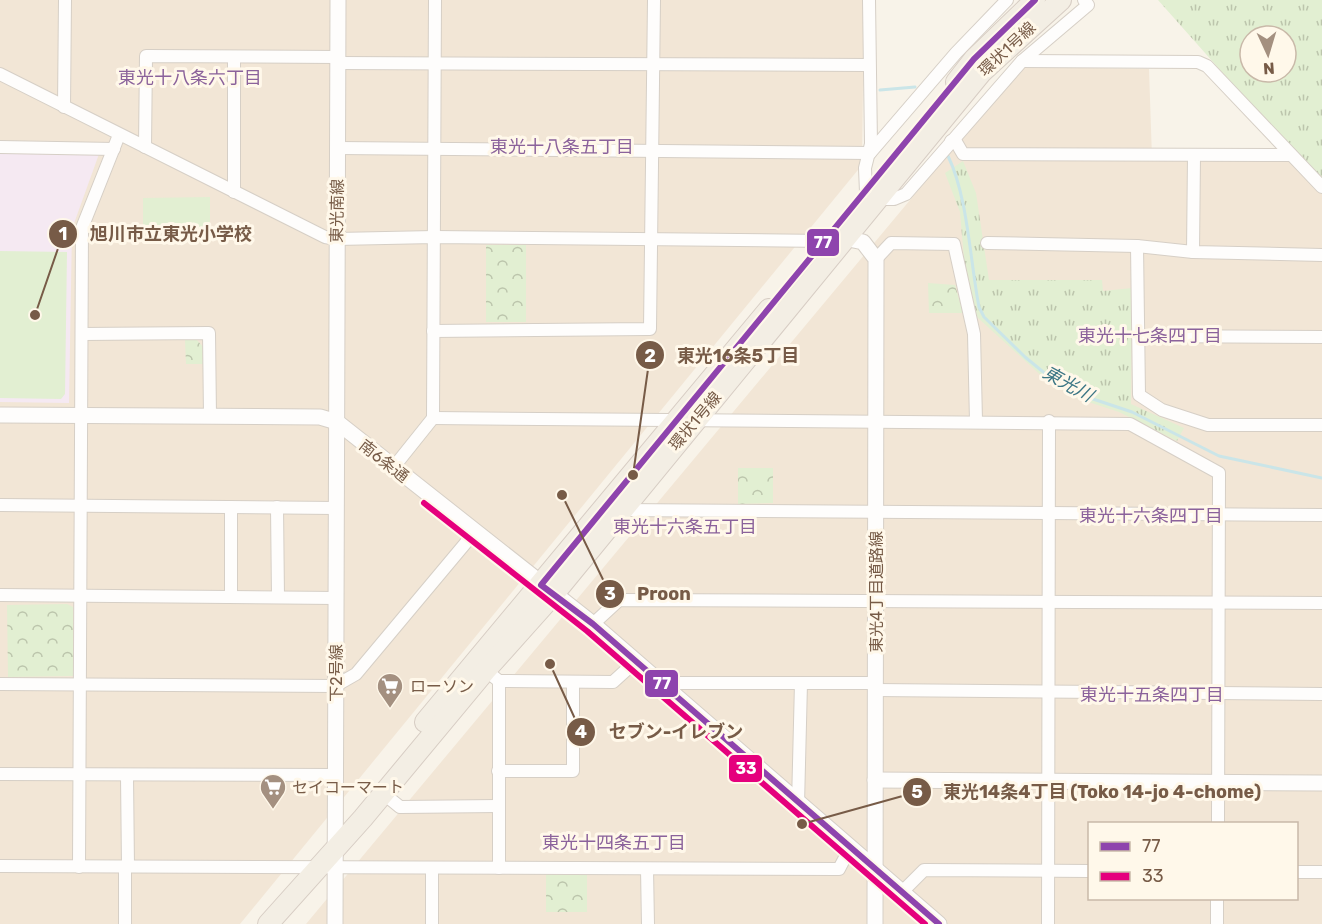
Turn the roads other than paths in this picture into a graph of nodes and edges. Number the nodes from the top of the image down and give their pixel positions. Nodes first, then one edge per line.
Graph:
1 (64, 0) edge
2 (338, 0) edge
3 (435, 0) edge
4 (654, 0) edge
5 (869, 0) edge
6 (1007, 0) edge
7 (1035, 0) edge
8 (1061, 0) edge
9 (1086, 2) edge
10 (234, 57) junction
11 (338, 60) junction
12 (1022, 61) junction
13 (435, 63) junction
14 (653, 64) junction
15 (869, 65) junction
16 (0, 74) edge
17 (64, 107) junction
18 (119, 135) junction
19 (951, 141) junction
20 (0, 147) edge
21 (145, 147) junction
22 (338, 148) junction
23 (114, 149) junction
24 (434, 149) junction
25 (652, 150) junction
26 (870, 153) junction
27 (1291, 155) junction
28 (1194, 156) junction
29 (1322, 188) edge
30 (234, 192) junction
31 (871, 196) junction
32 (434, 237) junction
33 (337, 239) junction
34 (835, 239) junction
35 (652, 240) junction
36 (987, 243) dead end
37 (1137, 246) junction
38 (1194, 252) junction
39 (1322, 255) edge
40 (876, 259) junction
41 (433, 331) junction
42 (82, 334) junction
43 (1138, 336) junction
44 (1322, 337) edge
45 (0, 415) edge
46 (81, 416) junction
47 (210, 416) junction
48 (433, 418) junction
49 (688, 419) junction
50 (877, 421) junction
51 (976, 421) junction
52 (1049, 421) junction
53 (337, 422) junction
54 (1322, 425) edge
55 (393, 468) junction
56 (0, 505) edge
57 (81, 506) junction
58 (231, 507) junction
59 (277, 507) junction
60 (616, 507) junction
61 (336, 508) junction
62 (876, 510) junction
63 (1049, 514) junction
64 (1220, 515) junction
65 (1322, 515) edge
66 (474, 533) junction
67 (547, 590) junction
68 (0, 595) edge
69 (81, 596) junction
70 (231, 597) junction
71 (278, 597) junction
72 (336, 598) junction
73 (875, 600) junction
74 (1049, 602) junction
75 (1219, 603) junction
76 (1322, 603) edge
77 (593, 624) junction
78 (635, 662) junction
79 (486, 671) junction
80 (573, 682) junction
81 (658, 683) junction
82 (801, 683) junction
83 (0, 684) edge
84 (81, 684) junction
85 (336, 686) junction
86 (875, 687) junction
87 (1049, 691) junction
88 (1218, 694) junction
89 (1322, 694) edge
90 (498, 771) junction
91 (0, 774) edge
92 (80, 775) junction
93 (336, 775) junction
94 (127, 776) junction
95 (875, 780) junction
96 (1048, 782) junction
97 (1219, 782) junction
98 (1322, 783) edge
99 (384, 794) junction
100 (798, 804) junction
101 (498, 806) junction
102 (1218, 822) edge
103 (335, 848) junction
104 (850, 848) junction
105 (0, 866) edge
106 (79, 867) junction
107 (127, 867) junction
108 (432, 868) junction
109 (499, 868) junction
110 (326, 869) junction
111 (647, 869) junction
112 (876, 870) junction
113 (1049, 871) junction
114 (1088, 871) edge
115 (1298, 872) edge
116 (1322, 872) edge
117 (902, 892) junction
118 (1217, 900) edge
119 (125, 924) edge
120 (268, 924) edge
121 (335, 924) edge
122 (432, 924) edge
123 (648, 924) edge
124 (875, 924) edge
125 (939, 924) edge
126 (1048, 924) edge
127 (1217, 924) edge

1 - 17 street
2 - 11 street, 東光南線
3 - 13 street
4 - 14 street
5 - 15 street
6 - 26 street
7 - 31 main road, 環状1号線
8 - 31 main road, 環状1号線
9 - 12 street
10 - 11 street
10 - 21 street
10 - 30 street
11 - 13 street
11 - 22 street, 東光南線
12 - 19 street
12 - 27 street
13 - 14 street
13 - 24 street
14 - 15 street
14 - 25 street
15 - 26 street
16 - 17 street
17 - 18 street
18 - 21 street
18 - 23 street
19 - 28 street
19 - 31 street
20 - 23 street
21 - 30 street
22 - 24 street
22 - 33 street, 東光南線
23 - 42 street
24 - 25 street
24 - 32 street
25 - 26 street
25 - 35 street
26 - 31 street
27 - 28 street
27 - 29 street
28 - 38 street
30 - 33 street
31 - 34 main road, 環状1号線
32 - 33 street
32 - 35 street
32 - 41 street
33 - 53 street, 東光南線
34 - 35 street
34 - 40 street
34 - 49 main road, 環状1号線
35 - 41 street
36 - 37 street
37 - 38 street
37 - 43 street
38 - 39 street
40 - 50 street, 東光4丁目道路線
40 - 51 street
41 - 48 street
42 - 46 street
42 - 47 street
43 - 44 street
43 - 54 street
45 - 46 street, 南6条通
46 - 47 street, 南6条通
46 - 57 street
47 - 53 street, 南6条通
48 - 49 street
48 - 55 street
49 - 50 street
49 - 60 main road, 環状1号線
50 - 51 street
50 - 62 street, 東光4丁目道路線
51 - 52 street
52 - 63 street
52 - 64 street
53 - 55 street, 南6条通
53 - 61 street, 下2号線
55 - 66 street, 南6条通
56 - 57 street
57 - 58 street
57 - 69 street
58 - 59 street
58 - 70 street
59 - 61 street
59 - 71 street
60 - 62 street
60 - 67 main road, 環状1号線
61 - 72 street, 下2号線
62 - 63 street
62 - 73 street, 東光4丁目道路線
63 - 64 street
63 - 74 street
64 - 65 street
64 - 75 street
66 - 67 street, 南6条通
66 - 85 street
67 - 77 street, 南6条通
67 - 79 main road, 環状1号線
68 - 69 street
69 - 70 street
69 - 84 street
70 - 71 street
71 - 72 street
72 - 85 street, 下2号線
73 - 74 street
73 - 77 street
73 - 86 street, 東光4丁目道路線
74 - 75 street
74 - 87 street
75 - 76 street
75 - 88 street
77 - 78 street, 南6条通
78 - 80 street
78 - 81 street, 南6条通
79 - 80 street
79 - 90 street
79 - 99 main road, 環状1号線
79 - 103 main road, 環状1号線
80 - 90 street
81 - 82 street
81 - 100 street, 南6条通
82 - 86 street
82 - 100 street
83 - 84 street
84 - 85 street
84 - 92 street
85 - 93 street, 下2号線
86 - 87 street
86 - 95 street, 東光4丁目道路線
87 - 88 street
87 - 96 street
88 - 89 street
88 - 97 street
90 - 101 street
91 - 92 street
92 - 94 street
92 - 106 street
93 - 94 street
93 - 103 street, 下2号線
94 - 107 street
95 - 96 street
95 - 112 street, 東光4丁目道路線
96 - 97 street
96 - 113 street
97 - 98 street
97 - 102 street
99 - 101 street
99 - 103 main road, 環状1号線
100 - 104 street, 南6条通
101 - 109 street
103 - 110 main road, 環状1号線
104 - 111 street
104 - 112 street, 南6条通
105 - 106 street
106 - 107 street
107 - 110 street
107 - 119 street
108 - 109 street
108 - 110 street
108 - 122 street
109 - 111 street
110 - 120 main road, 環状1号線
110 - 121 street
111 - 123 street
112 - 117 street, 南6条通
112 - 124 street, 東光4丁目道路線
113 - 114 street
113 - 117 street
113 - 126 street
115 - 116 street
117 - 125 street, 南6条通
118 - 127 street

